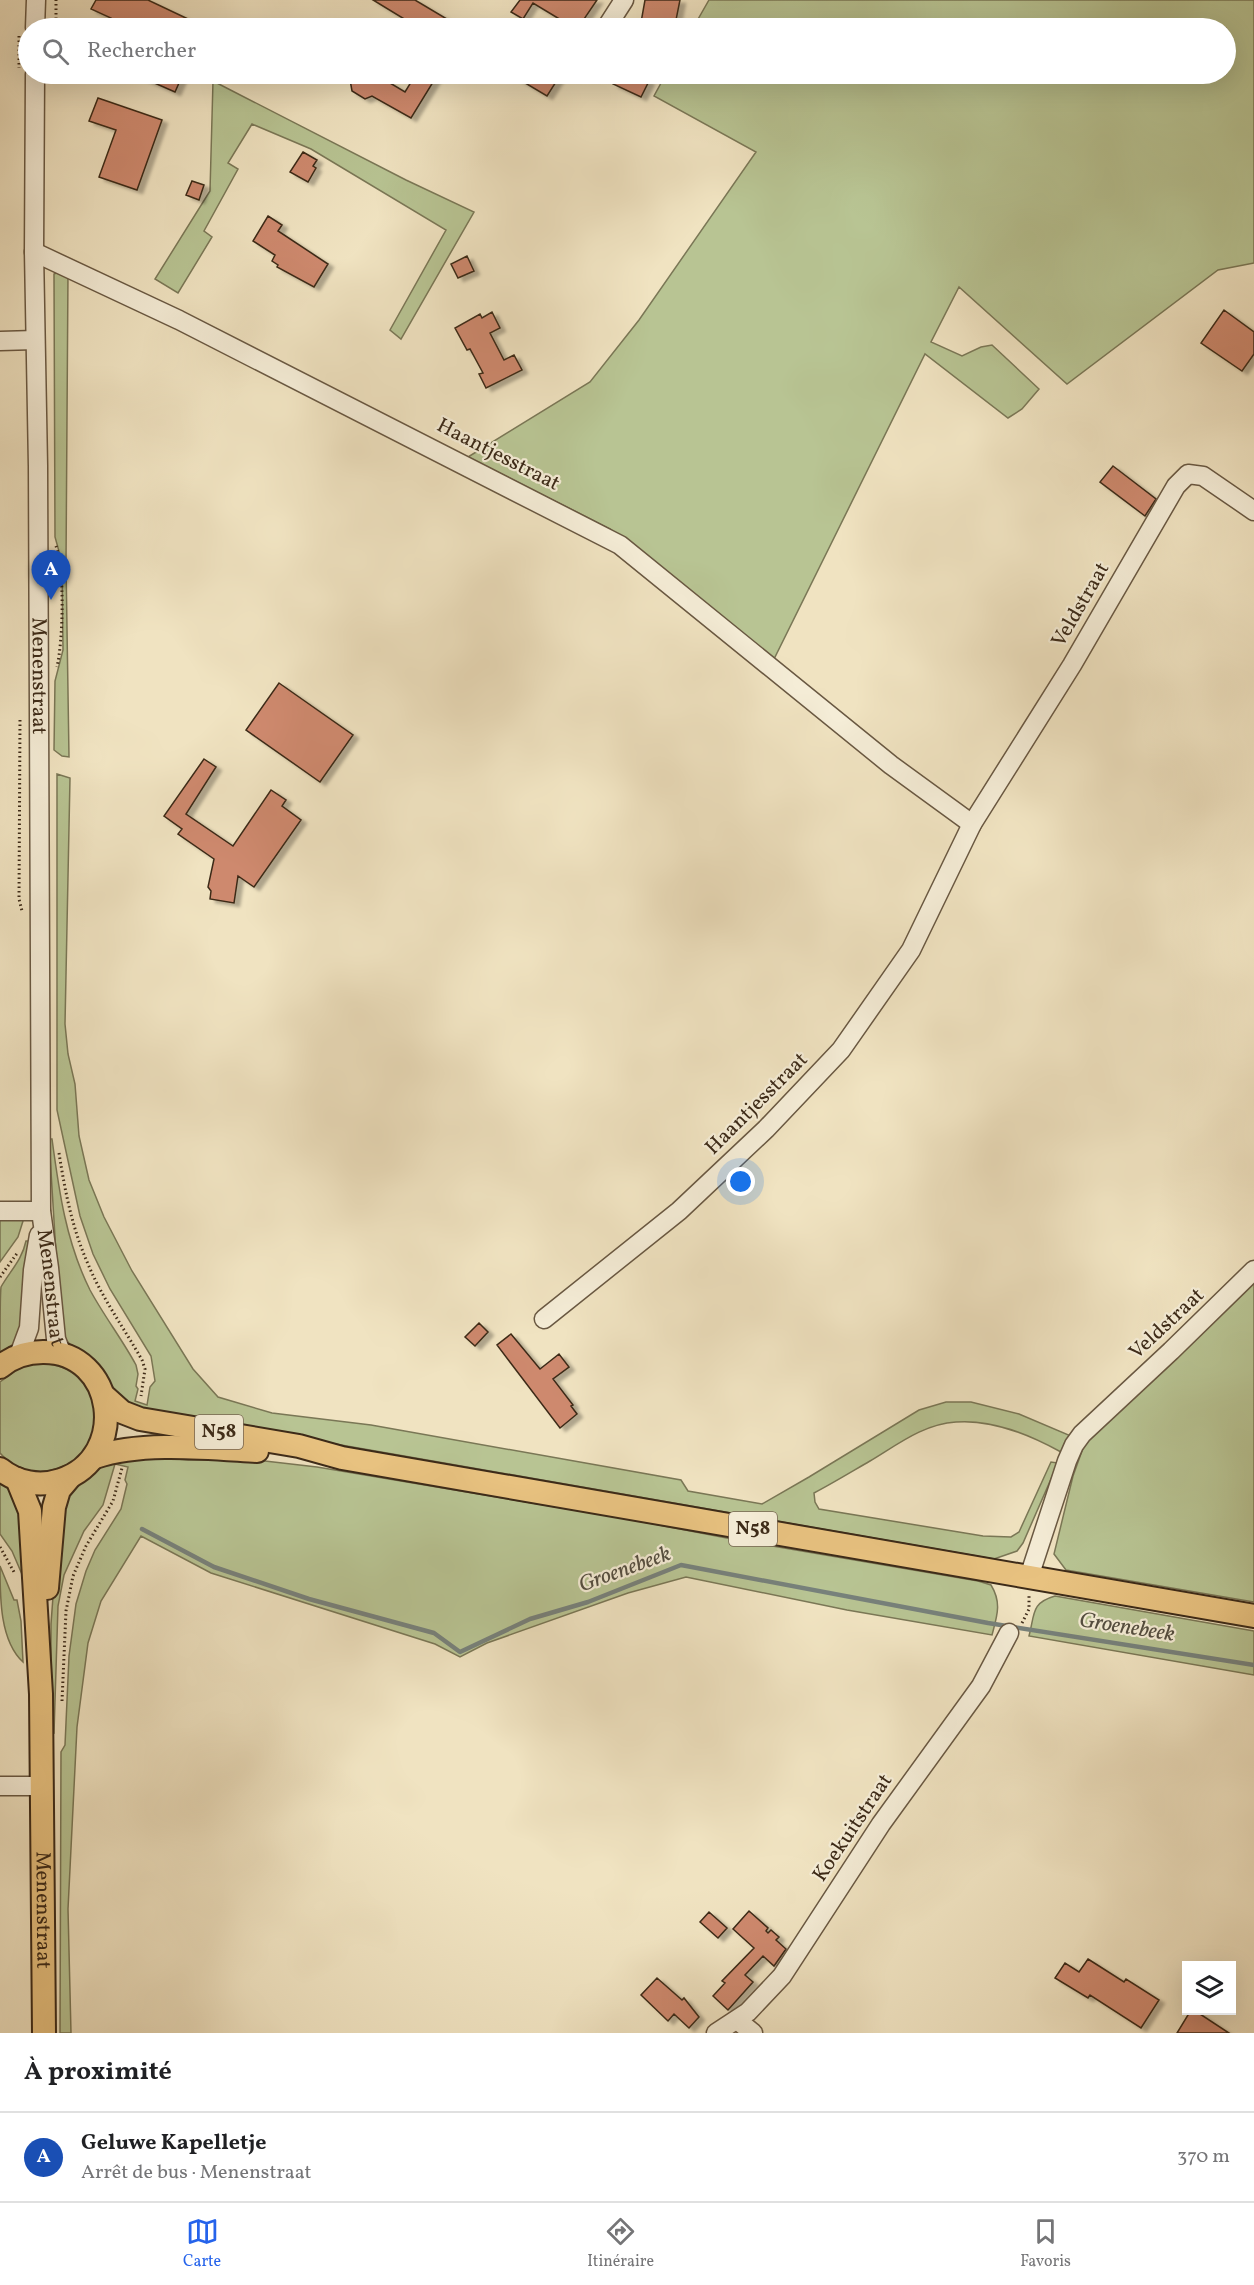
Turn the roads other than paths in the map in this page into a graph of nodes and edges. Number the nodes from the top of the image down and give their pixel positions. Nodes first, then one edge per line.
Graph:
1 (36, 0) edge
2 (624, 0) edge
3 (35, 18) edge
4 (612, 18) edge
5 (35, 84) edge
6 (34, 252) junction
7 (35, 340) junction
8 (0, 341) edge
9 (1254, 511) edge
10 (972, 824) junction
11 (948, 874) joint
12 (0, 1211) edge
13 (41, 1215) junction
14 (1254, 1270) edge
15 (544, 1319) dead end
16 (62, 1355) junction
17 (9, 1361) edge
18 (103, 1395) junction
19 (94, 1457) junction
20 (342, 1458) junction
21 (9, 1474) edge
22 (70, 1477) junction
23 (1029, 1577) junction
24 (1254, 1616) edge
25 (1009, 1633) road end
26 (41, 1694) junction
27 (0, 1786) edge
28 (42, 1786) junction
29 (736, 2020) junction
30 (44, 2033) edge
31 (717, 2033) edge
32 (753, 2033) edge

1 - 3 street
2 - 4 street
5 - 6 street, Menenstraat
6 - 7 street, Menenstraat
6 - 10 street, Haantjesstraat
7 - 8 street
7 - 13 street, Menenstraat
9 - 10 street, Veldstraat
10 - 11 street, Veldstraat
11 - 15 street, Haantjesstraat
12 - 13 street
13 - 16 street, Menenstraat
13 - 17 street, Menenstraat
14 - 23 street, Veldstraat
16 - 17 main road
16 - 18 main road
18 - 19 main road
18 - 20 main road, N58
19 - 20 main road, N58
19 - 22 main road
20 - 23 main road, N58
21 - 22 main road
21 - 26 main road, Menenstraat
22 - 26 main road, Menenstraat
23 - 24 main road, N58
25 - 29 street, Koekuitstraat
26 - 28 main road, Menenstraat
27 - 28 street
28 - 30 main road, Menenstraat
29 - 31 street, Koekuitstraat
29 - 32 street

